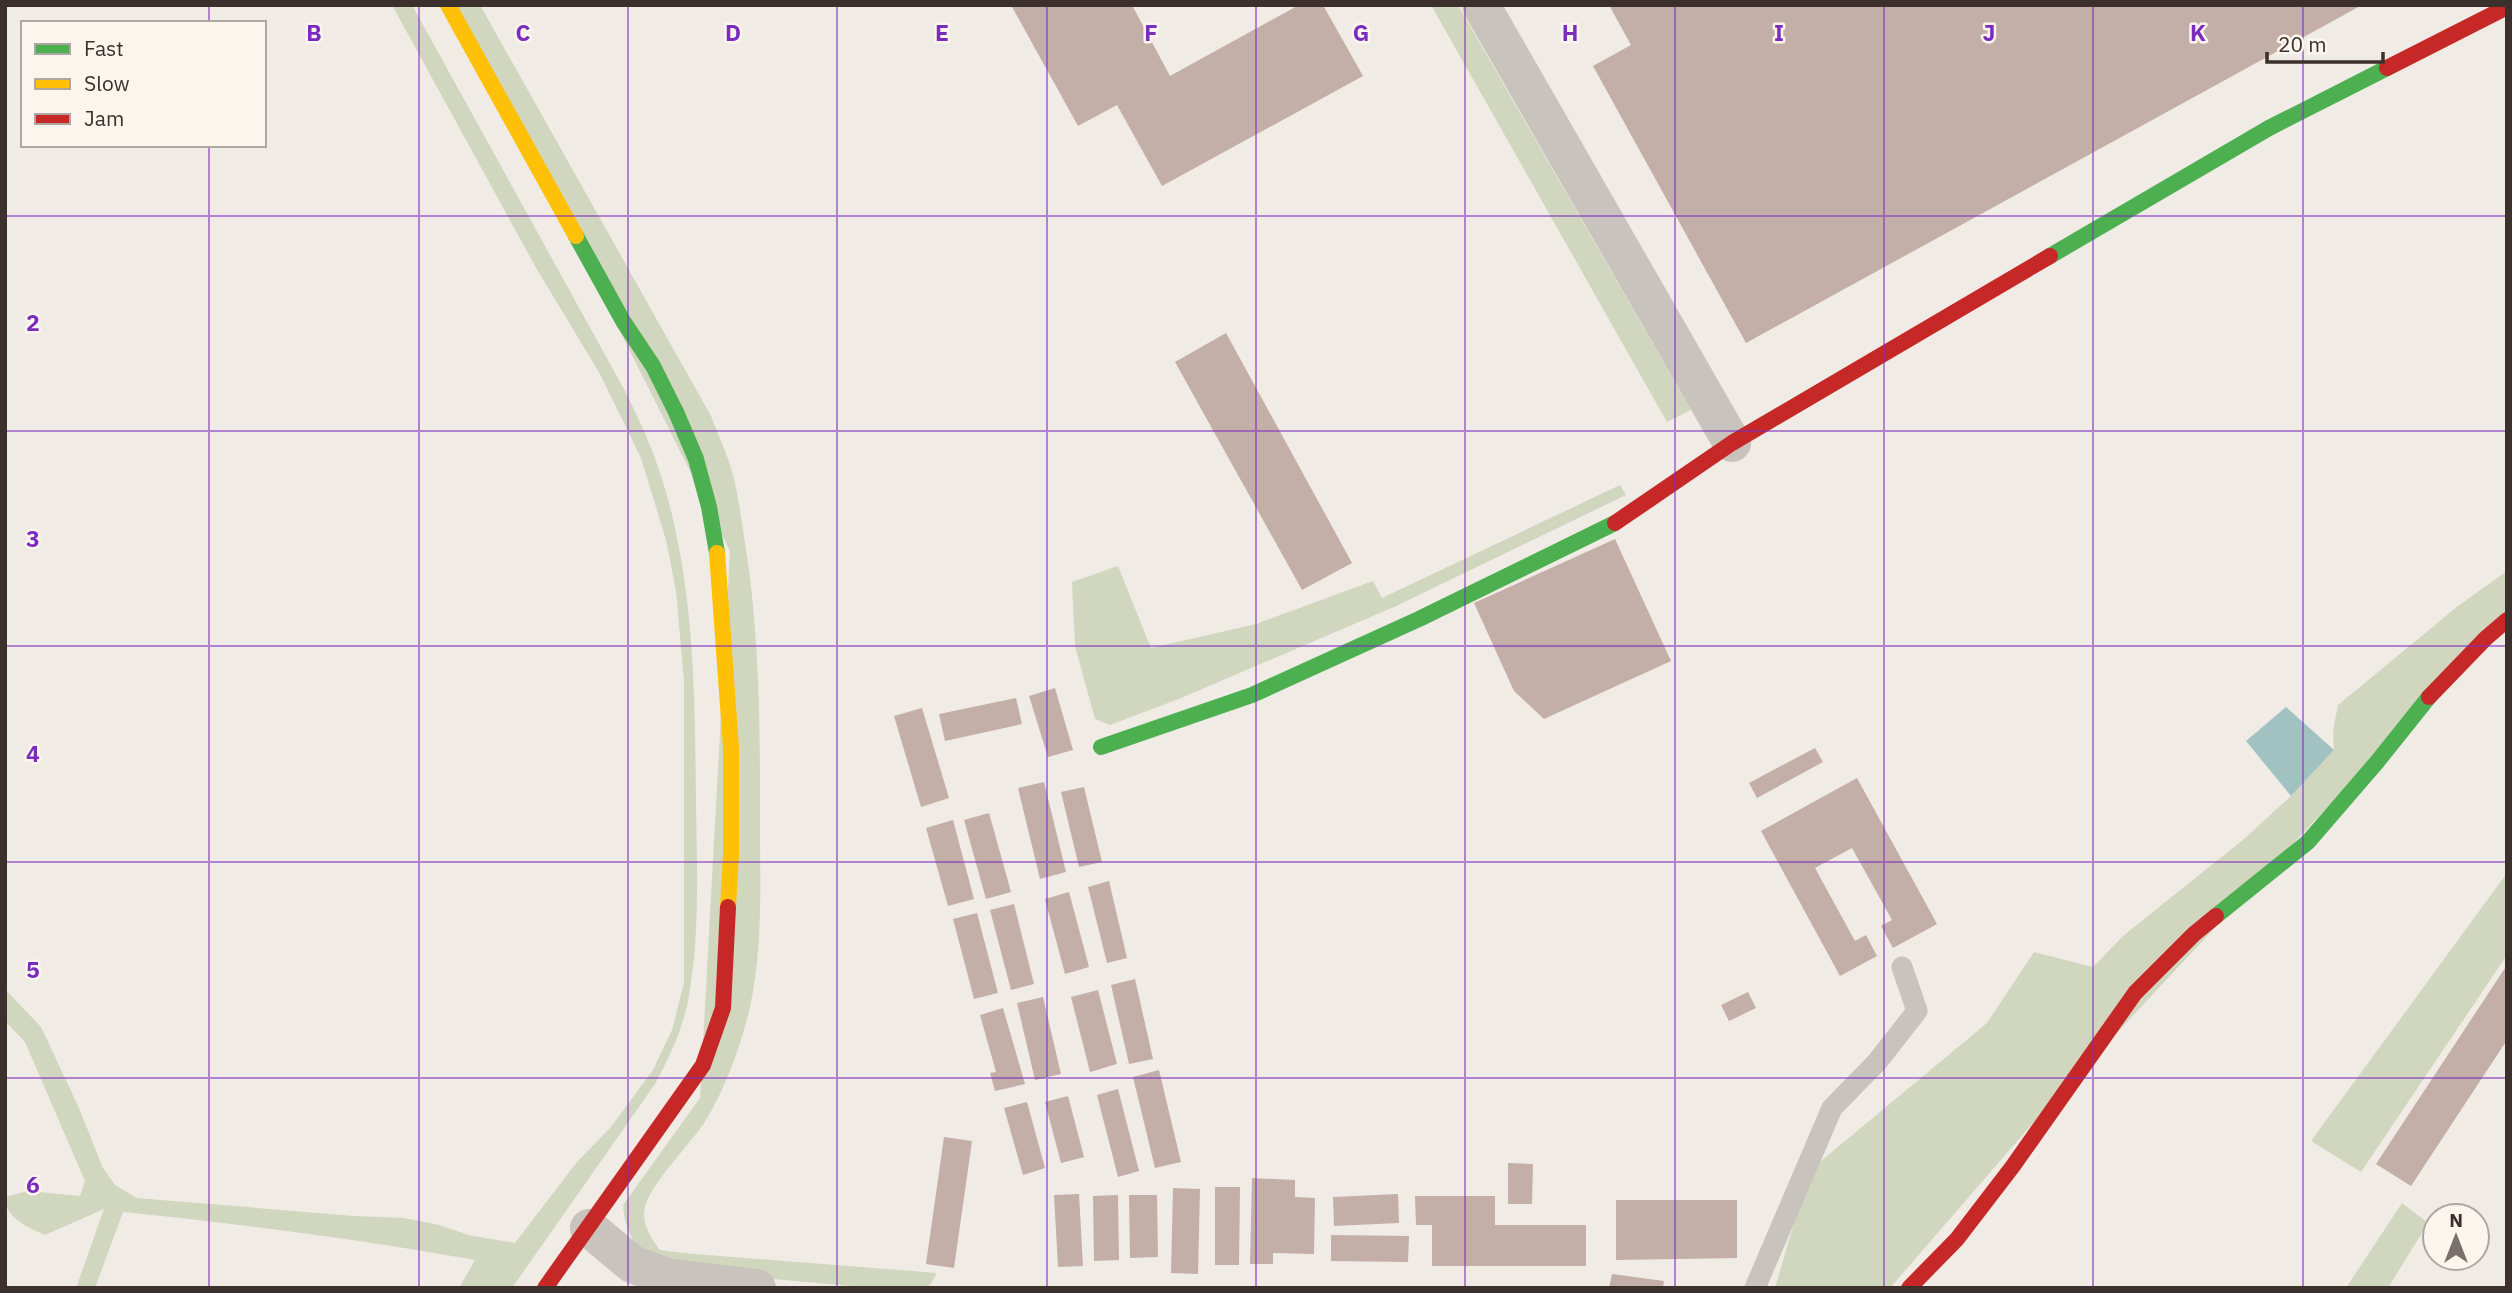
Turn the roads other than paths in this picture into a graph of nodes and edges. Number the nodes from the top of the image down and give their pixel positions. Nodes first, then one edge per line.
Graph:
1 (448, 5) edge
2 (1481, 5) edge
3 (2507, 7) edge
4 (1732, 443) junction
5 (2507, 620) edge
6 (1101, 747) dead end
7 (1902, 967) dead end
8 (589, 1228) junction
9 (545, 1288) edge
10 (757, 1288) edge
11 (1755, 1288) edge
12 (1909, 1288) edge

1 - 8 street
2 - 4 street
3 - 4 street
4 - 6 street
5 - 12 street
7 - 11 lane
8 - 9 street
8 - 10 street

